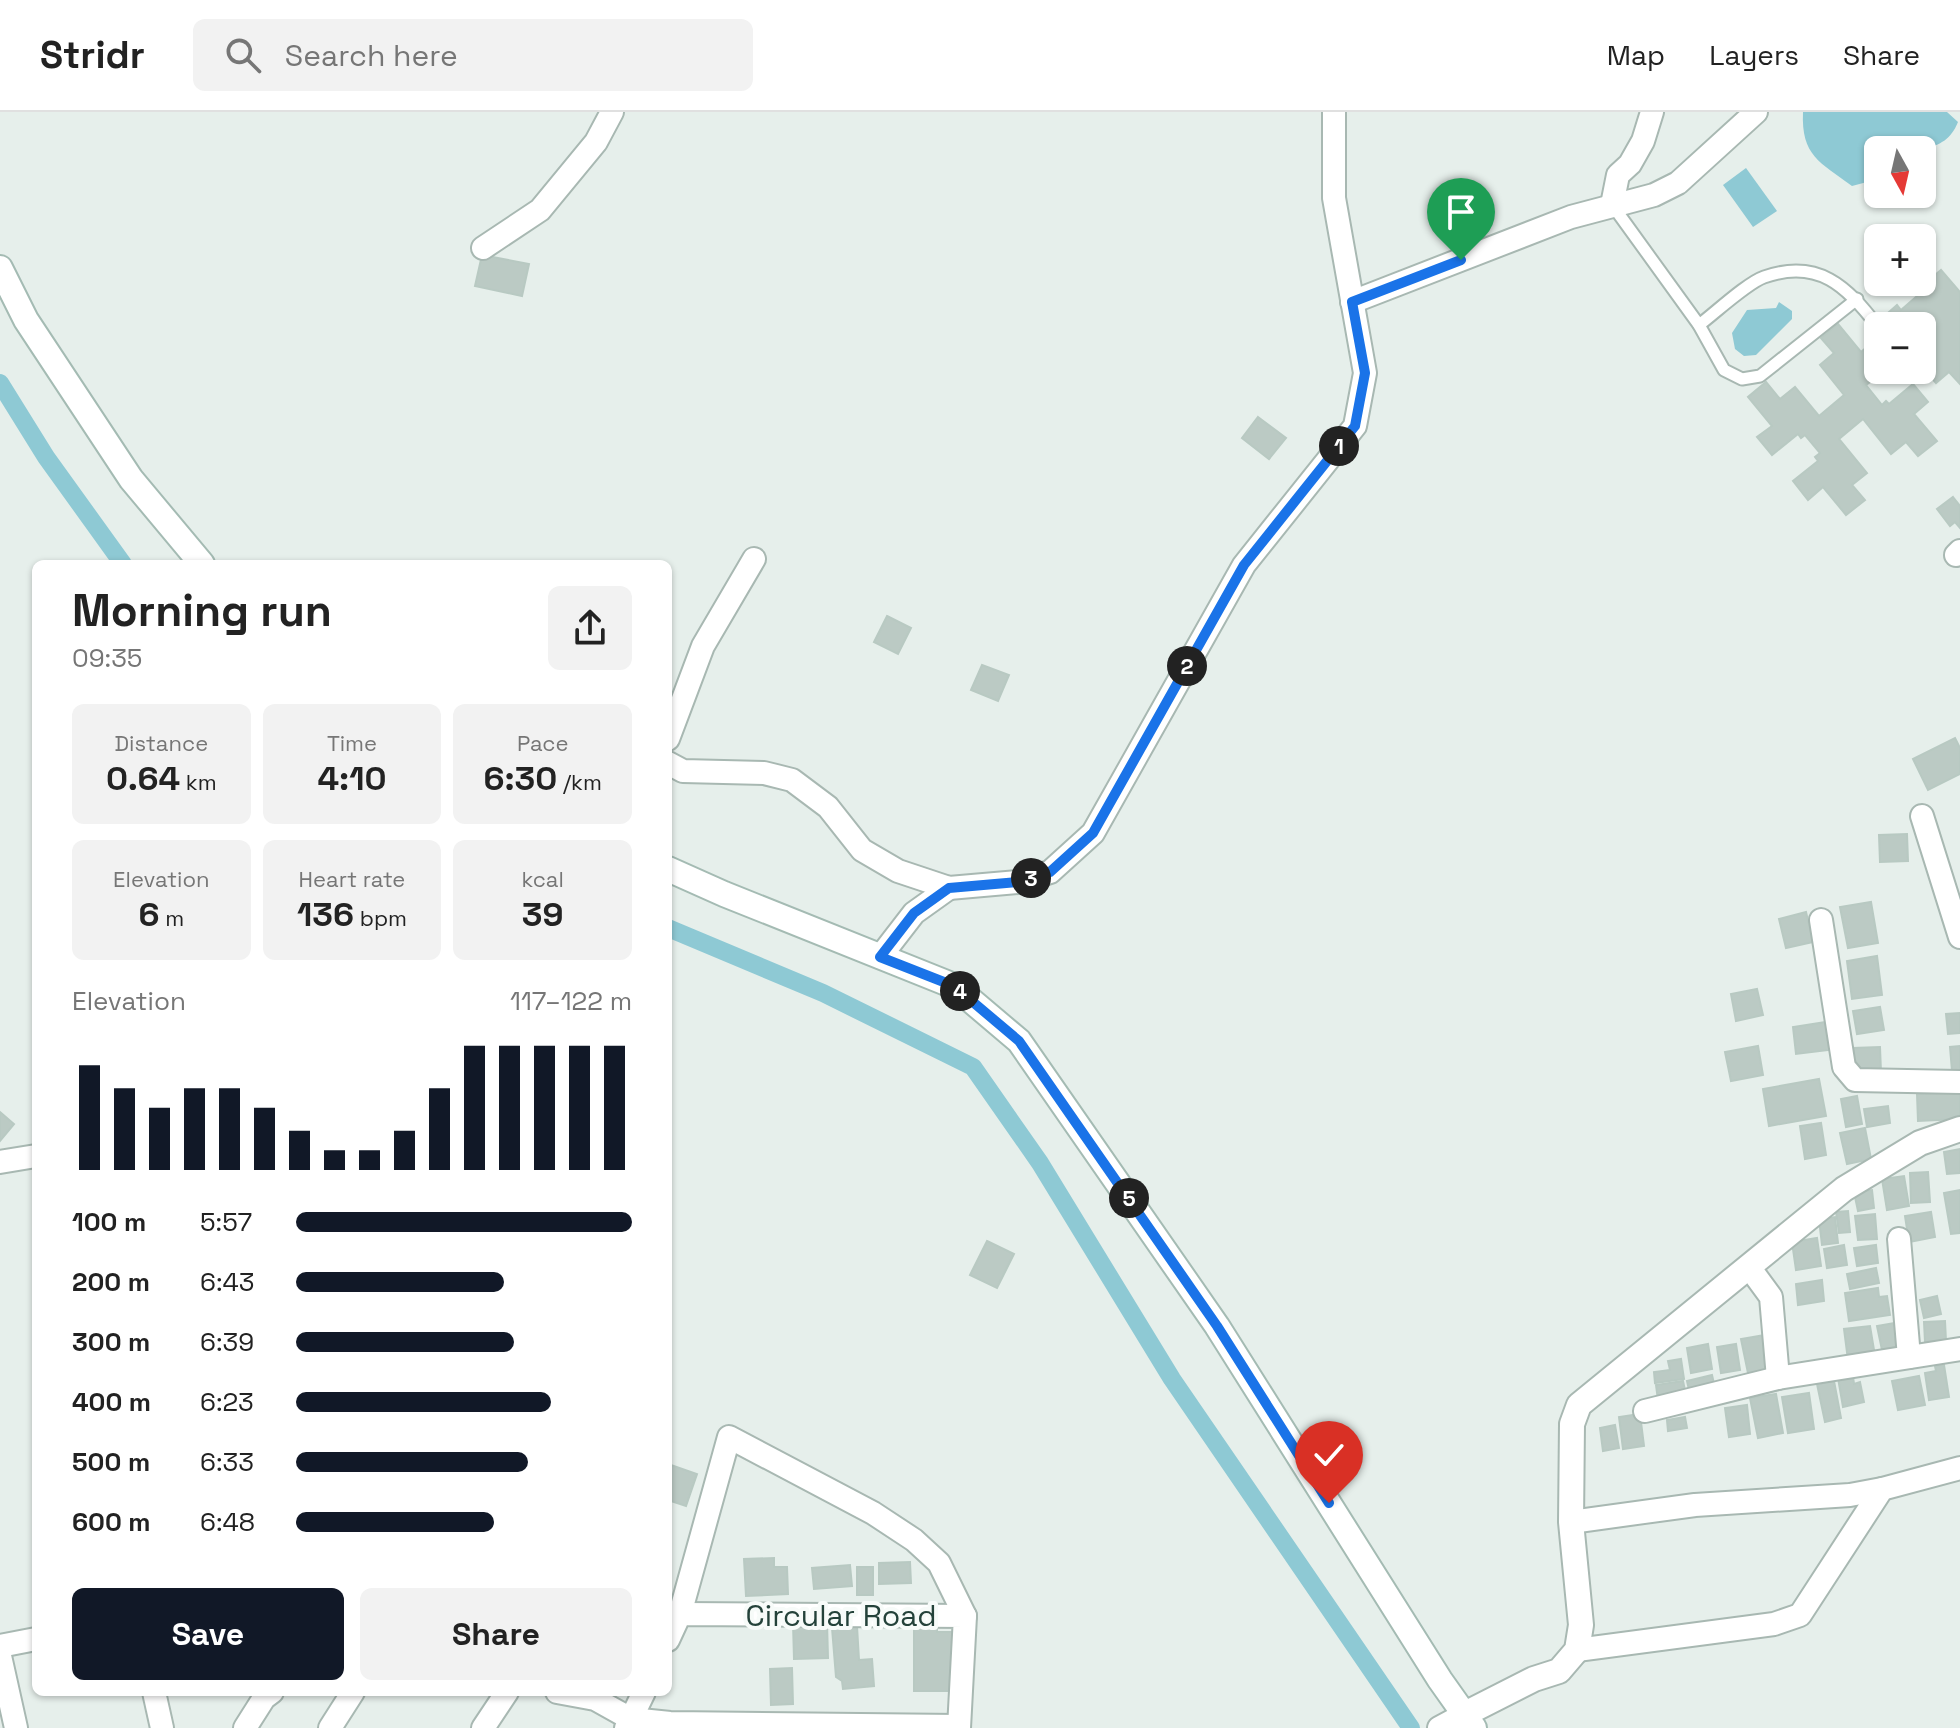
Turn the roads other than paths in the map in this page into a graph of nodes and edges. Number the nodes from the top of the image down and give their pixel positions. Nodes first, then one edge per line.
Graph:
1 (612, 112) edge
2 (1334, 112) edge
3 (1652, 112) edge
4 (1756, 112) edge
5 (1612, 205) junction
6 (483, 248) dead end
7 (0, 268) edge
8 (1857, 299) junction
9 (1352, 302) junction
10 (1867, 312) edge
11 (1699, 325) junction
12 (754, 559) dead end
13 (199, 560) edge
14 (672, 728) edge
15 (672, 765) edge
16 (1922, 816) dead end
17 (672, 871) edge
18 (949, 888) junction
19 (1821, 920) dead end
20 (1960, 937) edge
21 (880, 957) junction
22 (1960, 1082) edge
23 (1960, 1129) edge
24 (32, 1157) edge
25 (0, 1162) edge
26 (1899, 1239) dead end
27 (1749, 1267) junction
28 (1960, 1349) edge
29 (1909, 1357) junction
30 (1778, 1378) junction
31 (1645, 1411) dead end
32 (1960, 1468) edge
33 (1882, 1489) junction
34 (1571, 1522) junction
35 (680, 1614) junction
36 (965, 1616) junction
37 (672, 1631) edge
38 (32, 1640) edge
39 (0, 1646) edge
40 (1577, 1650) junction
41 (0, 1656) edge
42 (155, 1696) edge
43 (267, 1696) edge
44 (350, 1696) edge
45 (504, 1696) edge
46 (579, 1696) edge
47 (642, 1696) edge
48 (629, 1723) edge
49 (1456, 1723) edge
50 (959, 1727) edge
51 (16, 1728) edge
52 (162, 1728) edge
53 (245, 1728) edge
54 (330, 1728) edge
55 (483, 1728) edge

1 - 6 street
2 - 9 street
3 - 5 street
4 - 5 street
5 - 9 street
5 - 11 lane
7 - 13 main road
8 - 10 lane
8 - 11 lane
8 - 11 lane
9 - 18 street
12 - 14 street
15 - 18 street
16 - 20 street
17 - 21 main road
18 - 21 street
19 - 22 street
21 - 49 main road
23 - 27 main road
24 - 25 street
26 - 29 street
27 - 30 street
27 - 34 main road
28 - 29 street
29 - 30 street
30 - 31 street
32 - 33 street
33 - 34 street
33 - 40 street
34 - 40 main road
35 - 36 street, Circular Road
35 - 36 street
35 - 37 street
36 - 50 street, Circular Road
38 - 39 street
40 - 49 main road
41 - 51 street
42 - 52 street
43 - 53 street
44 - 54 street
45 - 55 street
46 - 48 street
47 - 48 street
48 - 50 street

